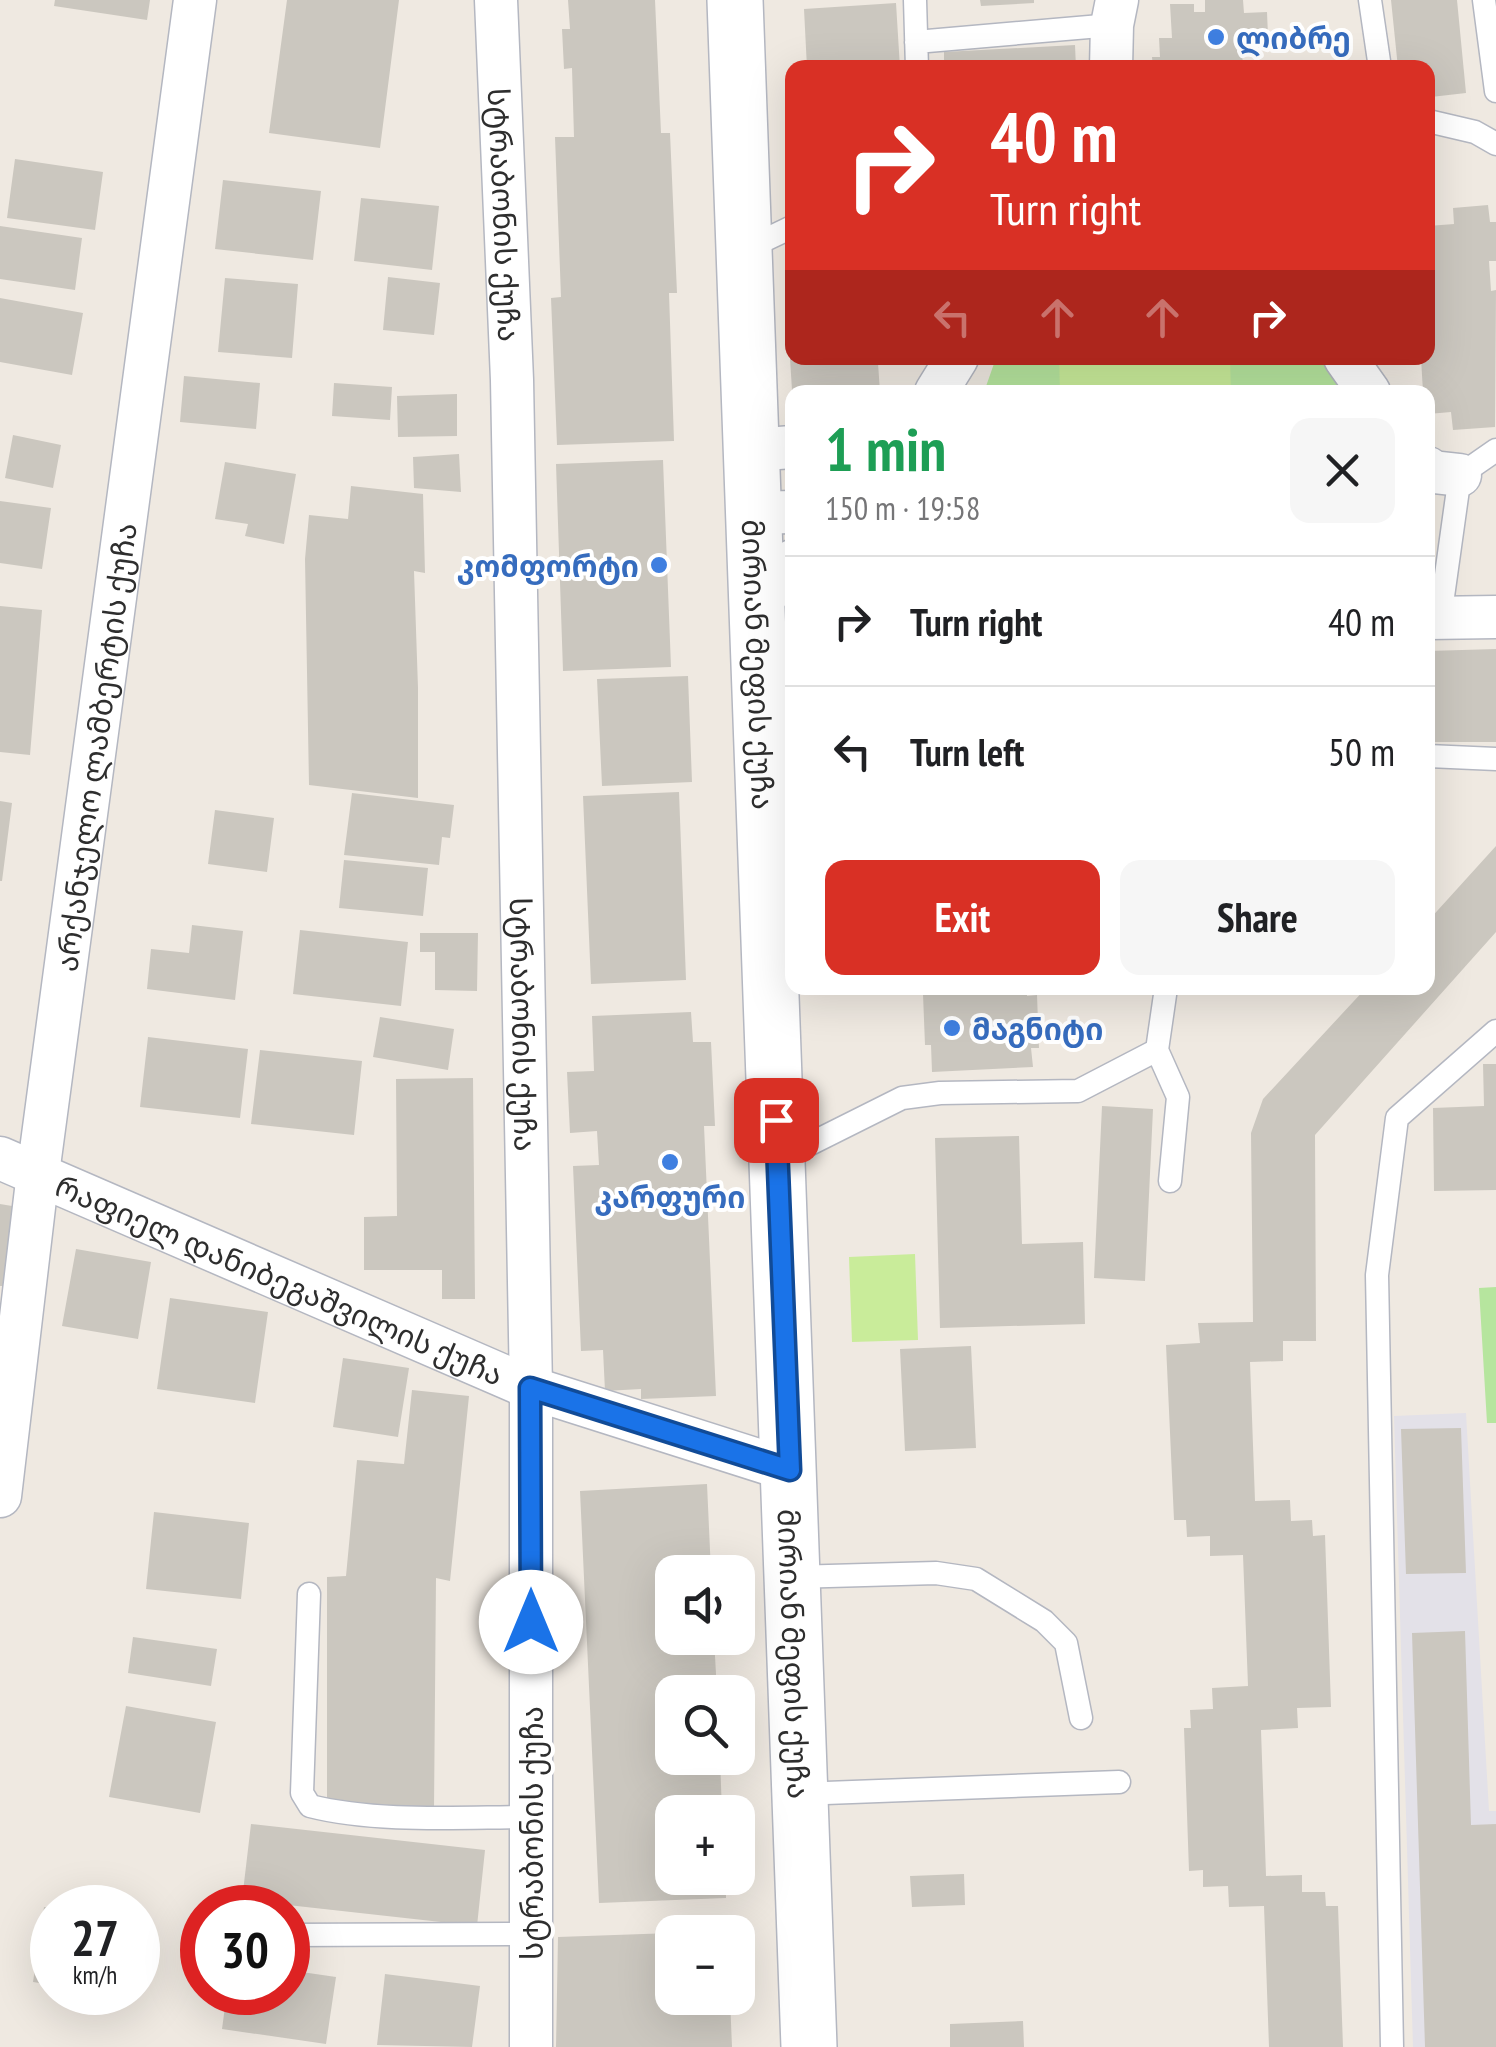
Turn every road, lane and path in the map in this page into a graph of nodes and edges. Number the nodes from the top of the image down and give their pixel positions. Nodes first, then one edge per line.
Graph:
1 (194, 0) edge
2 (496, 0) edge
3 (735, 0) edge
4 (915, 0) edge
5 (1370, 0) edge
6 (1484, 0) edge
7 (1115, 13) edge
8 (916, 42) junction
9 (917, 60) edge
10 (1112, 60) edge
11 (1379, 60) edge
12 (1496, 91) edge
13 (1435, 123) edge
14 (1496, 144) edge
15 (768, 238) edge
16 (772, 448) edge
17 (1496, 450) edge
18 (1444, 472) edge
19 (773, 512) edge
20 (785, 570) edge
21 (1435, 603) edge
22 (758, 606) junction
23 (1496, 617) edge
24 (1435, 618) edge
25 (1435, 756) edge
26 (1496, 759) edge
27 (1165, 995) edge
28 (1496, 1031) edge
29 (1156, 1050) junction
30 (778, 1160) junction
31 (19, 1166) edge
32 (1170, 1181) dead end
33 (530, 1388) junction
34 (790, 1470) junction
35 (0, 1496) edge
36 (793, 1577) junction
37 (309, 1594) dead end
38 (1082, 1718) dead end
39 (1118, 1782) dead end
40 (800, 1794) junction
41 (531, 1817) junction
42 (531, 1934) junction
43 (310, 1935) edge
44 (531, 2047) edge
45 (810, 2047) edge
46 (1392, 2047) edge

1 - 31 street, არქანჯელო ლამბერტის ქუჩა
2 - 33 street, სტრაბონის ქუჩა
3 - 15 street, მირიან მეფის ქუჩა
4 - 8 lane
5 - 11 lane
6 - 12 lane
7 - 8 lane
7 - 10 street
8 - 9 lane
13 - 14 lane
15 - 16 street, მირიან მეფის ქუჩა
16 - 19 street, მირიან მეფის ქუჩა
17 - 18 lane
18 - 21 lane
19 - 22 street, მირიან მეფის ქუჩა
20 - 22 street
22 - 30 street, მირიან მეფის ქუჩა
23 - 24 street
25 - 26 lane
27 - 29 lane
28 - 46 lane
29 - 30 lane
29 - 32 lane
30 - 34 street, მირიან მეფის ქუჩა
31 - 33 street, რაფიელ დანიბეგაშვილის ქუჩა
31 - 35 street, არქანჯელო ლამბერტის ქუჩა
33 - 34 street, რაფიელ დანიბეგაშვილის ქუჩა
33 - 41 street, სტრაბონის ქუჩა
34 - 36 street, მირიან მეფის ქუჩა
36 - 38 lane
36 - 40 street, მირიან მეფის ქუჩა
37 - 41 lane
39 - 40 lane
40 - 45 street, მირიან მეფის ქუჩა
41 - 42 street, სტრაბონის ქუჩა
42 - 43 lane
42 - 44 street, სტრაბონის ქუჩა

